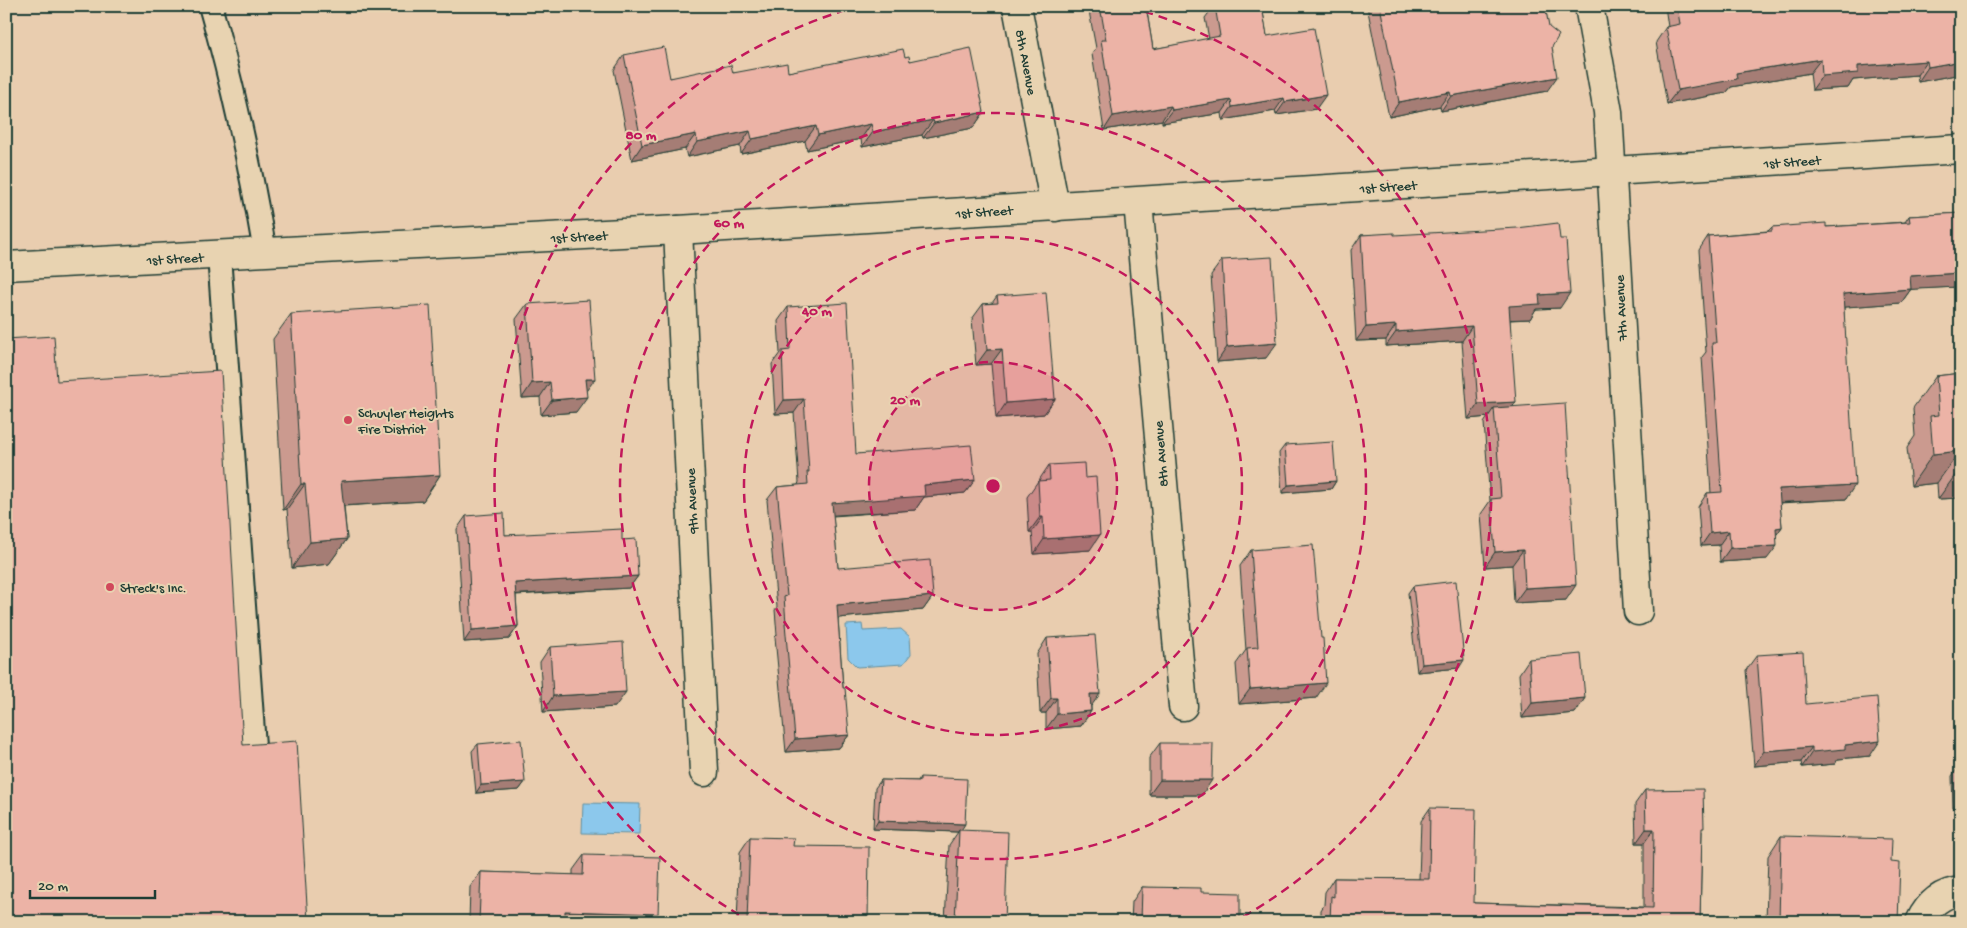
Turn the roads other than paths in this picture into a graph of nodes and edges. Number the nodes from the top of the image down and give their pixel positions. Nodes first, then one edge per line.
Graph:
1 (214, 6) edge
2 (1017, 6) edge
3 (1589, 6) edge
4 (1961, 149) edge
5 (1612, 173) junction
6 (1138, 202) junction
7 (1054, 207) junction
8 (678, 230) junction
9 (265, 252) junction
10 (219, 255) junction
11 (6, 266) edge
12 (1638, 611) dead end
13 (1182, 706) dead end
14 (254, 746) edge
15 (704, 772) dead end
16 (1961, 890) edge
17 (1920, 922) edge

1 - 9 lane
2 - 7 street, 8th Avenue
3 - 5 street, 7th Avenue
4 - 5 street, 1st Street
5 - 6 street, 1st Street
5 - 12 street, 7th Avenue
6 - 7 street, 1st Street
6 - 13 street, 8th Avenue
7 - 8 street, 1st Street
8 - 9 street, 1st Street
8 - 15 street, 9th Avenue
9 - 10 street, 1st Street
10 - 11 street, 1st Street
10 - 14 lane
16 - 17 street

